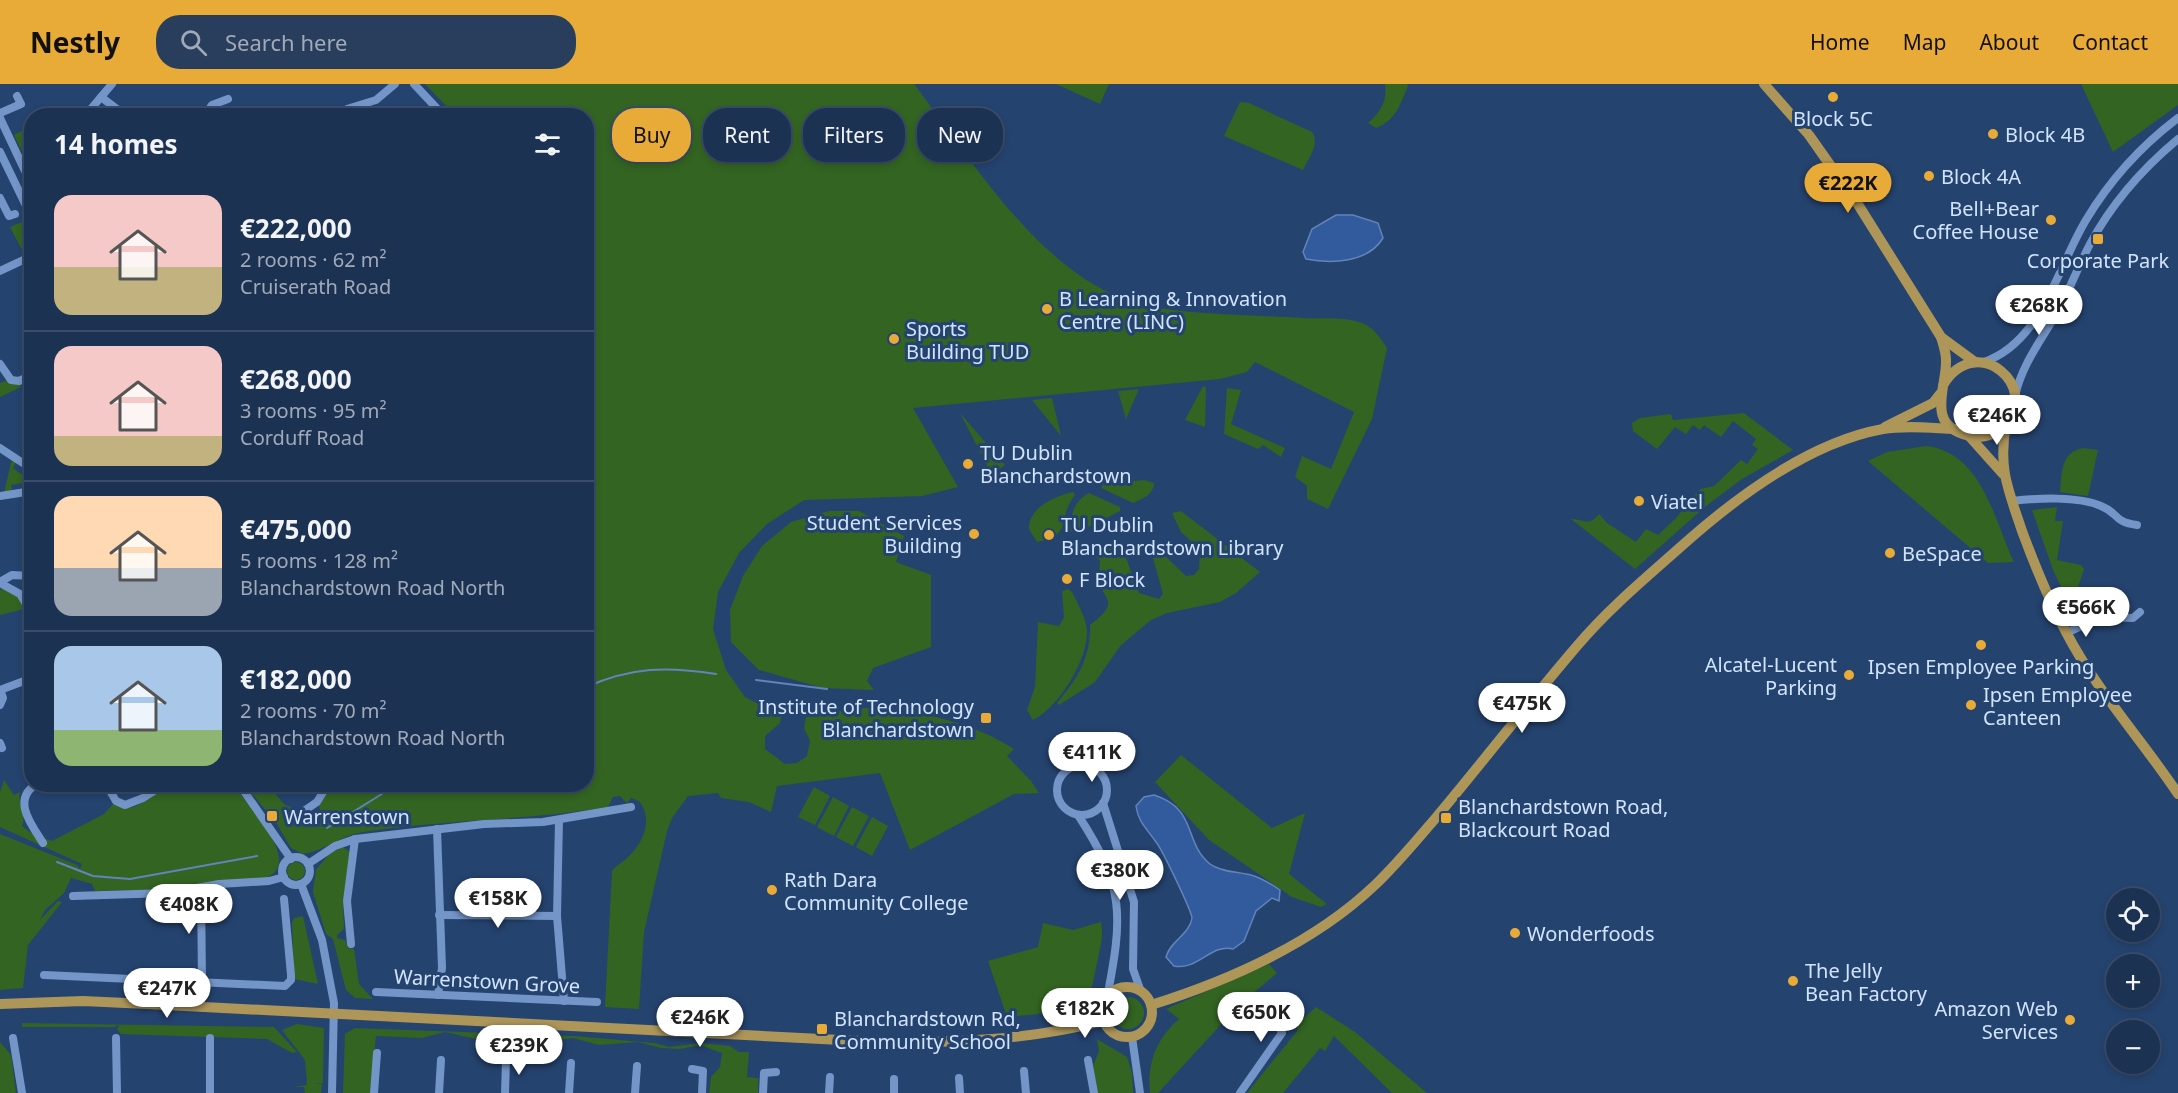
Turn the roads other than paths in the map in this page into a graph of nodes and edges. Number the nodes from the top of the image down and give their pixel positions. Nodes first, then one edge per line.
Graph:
1 (112, 84) edge
2 (396, 84) edge
3 (414, 84) edge
4 (1764, 84) edge
5 (17, 96) dead end
6 (101, 97) junction
7 (228, 99) dead end
8 (92, 108) edge
9 (115, 108) edge
10 (211, 108) edge
11 (350, 108) edge
12 (436, 108) edge
13 (0, 116) edge
14 (2178, 118) edge
15 (2178, 139) edge
16 (0, 152) edge
17 (24, 169) edge
18 (0, 198) edge
19 (24, 202) edge
20 (15, 214) dead end
21 (24, 260) edge
22 (0, 271) edge
23 (1941, 337) junction
24 (1980, 362) junction
25 (0, 364) edge
26 (3, 376) edge
27 (24, 378) edge
28 (1941, 389) junction
29 (2015, 397) junction
30 (2006, 424) junction
31 (1882, 429) junction
32 (1955, 429) junction
33 (1969, 436) junction
34 (0, 448) edge
35 (24, 464) edge
36 (2003, 475) junction
37 (24, 492) edge
38 (0, 496) edge
39 (2012, 501) junction
40 (2138, 525) dead end
41 (24, 576) edge
42 (0, 582) edge
43 (24, 601) edge
44 (2140, 612) dead end
45 (2066, 633) junction
46 (24, 681) edge
47 (0, 691) edge
48 (0, 705) edge
49 (27, 792) edge
50 (111, 792) edge
51 (152, 792) edge
52 (245, 792) edge
53 (323, 792) edge
54 (2178, 794) edge
55 (1103, 803) junction
56 (631, 807) dead end
57 (301, 813) dead end
58 (1078, 815) junction
59 (559, 820) junction
60 (437, 829) junction
61 (355, 839) junction
62 (44, 843) dead end
63 (291, 859) junction
64 (308, 864) junction
65 (284, 877) junction
66 (301, 884) junction
67 (201, 888) junction
68 (73, 896) dead end
69 (284, 899) dead end
70 (439, 915) junction
71 (558, 916) junction
72 (351, 944) dead end
73 (44, 975) dead end
74 (202, 982) junction
75 (376, 992) dead end
76 (1141, 992) junction
77 (438, 995) junction
78 (1107, 998) junction
79 (564, 1001) junction
80 (1251, 1001) dead end
81 (597, 1002) dead end
82 (0, 1004) edge
83 (1151, 1005) junction
84 (335, 1014) junction
85 (1103, 1021) junction
86 (1132, 1037) junction
87 (14, 1038) dead end
88 (116, 1038) dead end
89 (210, 1038) dead end
90 (377, 1053) dead end
91 (506, 1059) dead end
92 (441, 1060) dead end
93 (1088, 1060) dead end
94 (571, 1063) dead end
95 (637, 1066) dead end
96 (692, 1069) dead end
97 (1023, 1071) dead end
98 (776, 1072) dead end
99 (830, 1077) dead end
100 (959, 1078) dead end
101 (894, 1079) dead end
102 (22, 1093) edge
103 (117, 1093) edge
104 (210, 1093) edge
105 (332, 1093) edge
106 (374, 1093) edge
107 (440, 1093) edge
108 (505, 1093) edge
109 (569, 1093) edge
110 (635, 1093) edge
111 (702, 1093) edge
112 (763, 1093) edge
113 (829, 1093) edge
114 (894, 1093) edge
115 (960, 1093) edge
116 (1026, 1093) edge
117 (1094, 1093) edge
118 (1140, 1093) edge
119 (1240, 1093) edge

1 - 6 street
2 - 11 street
3 - 12 street
4 - 23 main road
5 - 13 street
6 - 8 street
6 - 9 street
7 - 10 street
13 - 17 street
14 - 24 street
15 - 29 street
16 - 19 street
18 - 20 street
21 - 22 street
23 - 24 main road
23 - 28 main road
24 - 28 main road
24 - 29 main road
25 - 26 street
26 - 27 street
28 - 31 main road
28 - 32 main road
29 - 30 main road
30 - 33 main road
30 - 36 main road
31 - 32 main road
31 - 83 main road
32 - 33 main road
33 - 36 main road
34 - 35 street
36 - 39 main road
37 - 38 street
39 - 40 street
39 - 45 main road
41 - 42 street
42 - 43 street
44 - 45 street
45 - 54 main road
46 - 47 street
47 - 48 street
49 - 62 street
50 - 51 street
52 - 63 street
53 - 57 street
55 - 58 street
55 - 58 street
55 - 76 street
56 - 59 street
58 - 78 street
59 - 60 street
59 - 71 street
60 - 61 street
60 - 70 street
61 - 64 street
61 - 72 street
63 - 64 street
63 - 65 street
64 - 66 street
65 - 66 street
65 - 67 street
66 - 84 street
67 - 68 street
67 - 74 street
69 - 74 street
70 - 71 street
70 - 77 street
71 - 79 street
73 - 74 street
75 - 77 street, Warrenstown Grove
76 - 78 main road
76 - 83 main road
77 - 79 street, Warrenstown Grove
78 - 85 main road
79 - 81 street, Warrenstown Grove
80 - 119 street
82 - 84 main road
83 - 86 main road
84 - 85 main road
84 - 105 street
85 - 86 main road
86 - 118 street
87 - 102 street
88 - 103 street
89 - 104 street
90 - 106 street
91 - 108 street
92 - 107 street
93 - 117 street
94 - 109 street
95 - 110 street
96 - 111 street
97 - 116 street
98 - 112 street
99 - 113 street
100 - 115 street
101 - 114 street

